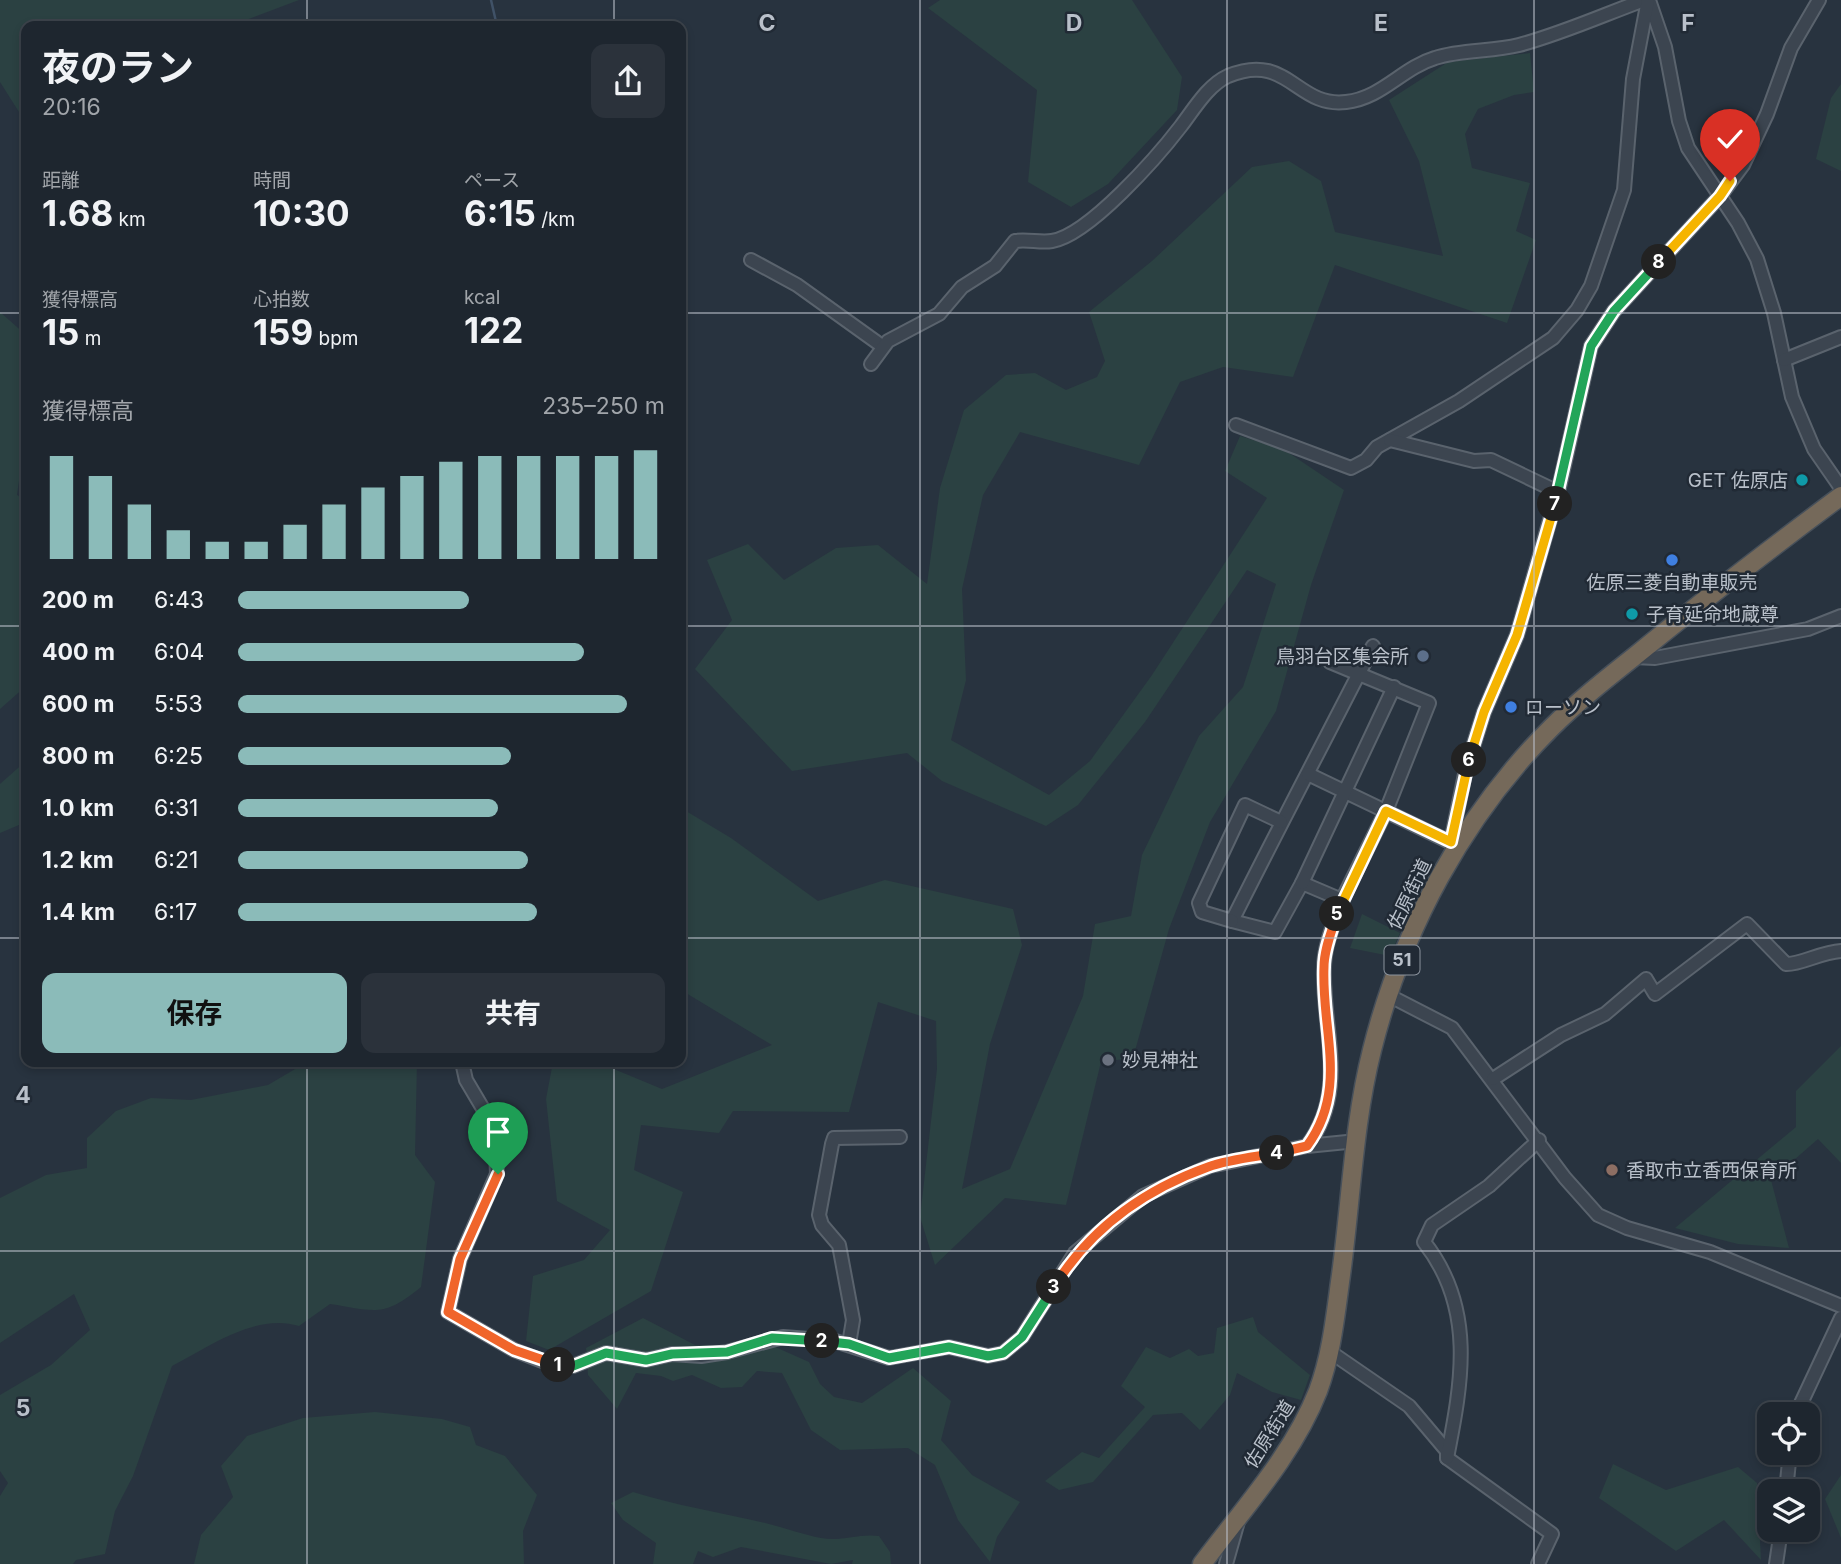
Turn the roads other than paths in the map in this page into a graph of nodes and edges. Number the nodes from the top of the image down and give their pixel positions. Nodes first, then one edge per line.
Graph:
1 (1647, 0) edge
2 (1819, 0) edge
3 (1720, 196) junction
4 (751, 260) dead end
5 (1841, 337) edge
6 (882, 346) junction
7 (1784, 360) junction
8 (872, 364) dead end
9 (1236, 425) dead end
10 (1390, 440) junction
11 (1841, 488) edge
12 (1558, 492) junction
13 (1841, 496) edge
14 (1841, 616) edge
15 (1373, 646) dead end
16 (1634, 657) junction
17 (1330, 662) dead end
18 (1359, 672) junction
19 (1394, 687) junction
20 (1308, 774) junction
21 (1346, 792) junction
22 (1386, 811) junction
23 (1281, 822) junction
24 (1454, 844) junction
25 (1302, 883) junction
26 (1342, 900) junction
27 (1233, 922) junction
28 (1841, 951) edge
29 (1388, 995) junction
30 (463, 1067) edge
31 (1493, 1079) junction
32 (900, 1137) dead end
33 (1539, 1140) junction
34 (1357, 1141) junction
35 (1307, 1146) junction
36 (1841, 1306) edge
37 (1841, 1318) edge
38 (849, 1344) junction
39 (1329, 1351) junction
40 (1802, 1402) edge
41 (1447, 1458) junction
42 (1240, 1513) junction
43 (1779, 1542) edge
44 (1202, 1564) edge
45 (1226, 1564) edge
46 (1538, 1564) edge
47 (1776, 1564) edge

1 - 3 street
1 - 6 street
1 - 10 street
2 - 3 street
3 - 7 street
3 - 12 street
4 - 6 street
5 - 7 street
6 - 8 street
7 - 11 street
9 - 10 street
10 - 12 street
12 - 24 street
13 - 16 highway, 佐原街道 / 51
14 - 16 street
15 - 18 street
16 - 24 highway, 佐原街道 / 51
17 - 18 street
18 - 19 street
18 - 20 street
19 - 21 street
19 - 22 street
20 - 21 street
20 - 23 street
21 - 22 street
21 - 25 street
22 - 24 street
22 - 26 street
23 - 27 street
23 - 27 street
24 - 29 highway, 佐原街道 / 51
25 - 26 street
25 - 27 street
26 - 35 street
28 - 31 street
29 - 31 street
29 - 34 highway, 佐原街道 / 51
30 - 38 street
31 - 33 street
32 - 38 street
33 - 36 street
33 - 41 street
34 - 35 street
34 - 39 highway, 佐原街道 / 51
35 - 38 street
37 - 40 street
39 - 41 street
39 - 42 highway, 佐原街道 / 51
41 - 46 street
42 - 44 highway, 佐原街道 / 51
42 - 45 street
43 - 47 street

